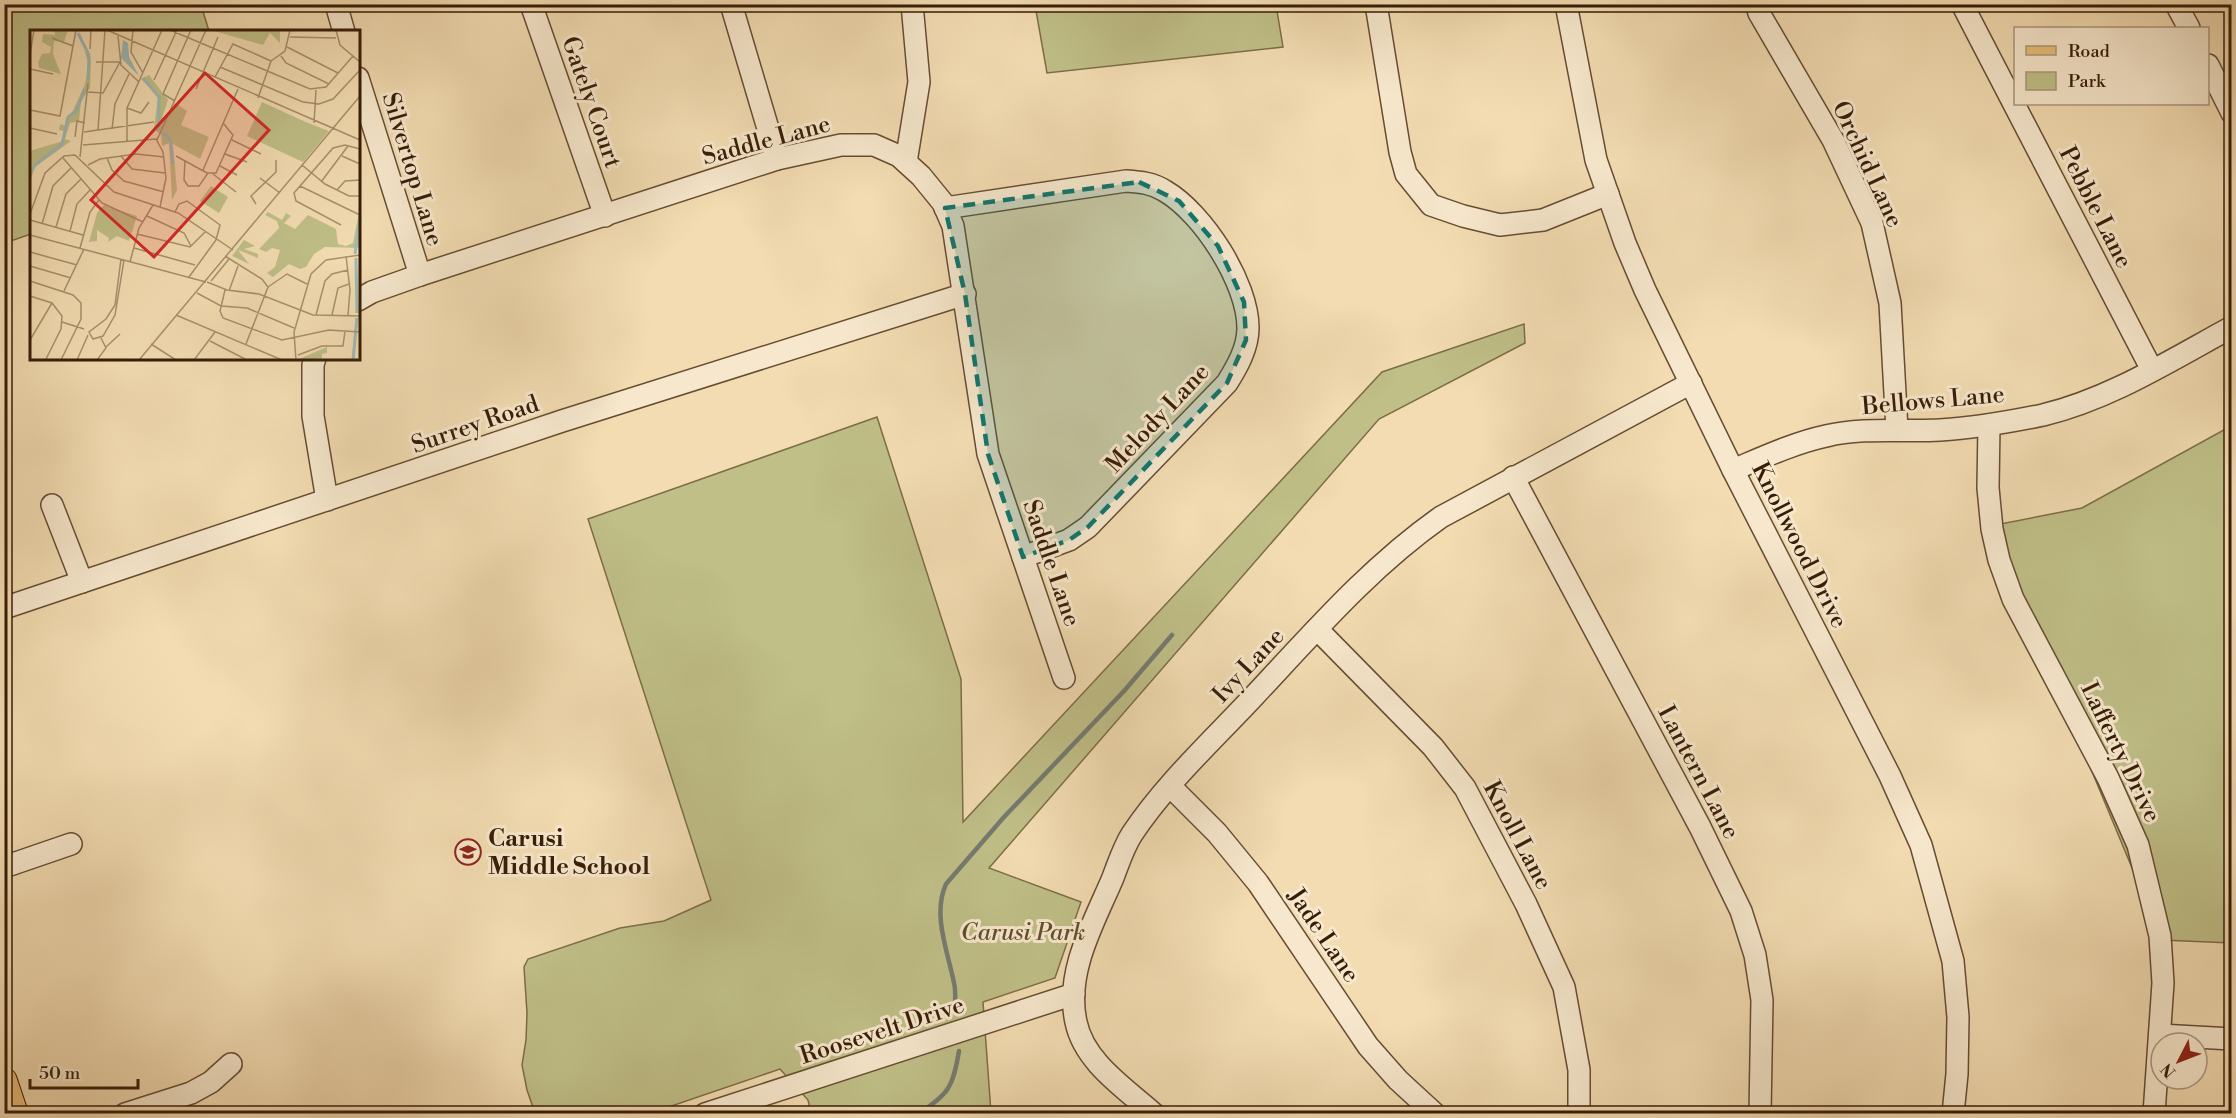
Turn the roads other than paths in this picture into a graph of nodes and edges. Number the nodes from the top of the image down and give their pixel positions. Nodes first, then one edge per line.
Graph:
1 (336, 4) edge
2 (531, 4) edge
3 (730, 4) edge
4 (912, 4) edge
5 (1376, 4) edge
6 (1566, 4) edge
7 (1756, 4) edge
8 (1962, 4) edge
9 (2176, 4) edge
10 (2188, 27) edge
11 (343, 30) edge
12 (2209, 67) edge
13 (360, 84) edge
14 (2014, 104) edge
15 (2014, 105) edge
16 (2232, 113) edge
17 (777, 159) junction
18 (906, 162) junction
19 (1608, 194) junction
20 (945, 208) junction
21 (605, 216) junction
22 (420, 275) junction
23 (965, 294) junction
24 (360, 299) edge
25 (2232, 327) edge
26 (314, 360) edge
27 (2152, 370) junction
28 (1691, 383) junction
29 (1989, 425) junction
30 (1898, 430) junction
31 (1733, 470) junction
32 (1513, 477) junction
33 (327, 500) junction
34 (52, 505) dead end
35 (1023, 557) junction
36 (82, 582) junction
37 (4, 608) edge
38 (1317, 629) junction
39 (1064, 678) dead end
40 (1170, 786) junction
41 (71, 844) dead end
42 (4, 867) edge
43 (1074, 993) junction
44 (2160, 1031) edge
45 (2209, 1038) edge
46 (2232, 1039) edge
47 (231, 1064) dead end
48 (4, 1081) edge
49 (2156, 1091) edge
50 (15, 1113) edge
51 (125, 1113) edge
52 (705, 1113) edge
53 (1154, 1113) edge
54 (1435, 1113) edge
55 (1579, 1113) edge
56 (1760, 1113) edge
57 (1953, 1113) edge
58 (2154, 1113) edge

1 - 11 street
2 - 21 street, Gately Court
3 - 17 street
4 - 18 street
5 - 19 street
6 - 19 street, Knollwood Drive
7 - 30 street, Orchid Lane
8 - 14 street, Pebble Lane
9 - 10 street
12 - 16 street
13 - 22 street, Silvertop Lane
15 - 27 street, Pebble Lane
17 - 18 street, Saddle Lane
17 - 21 street, Saddle Lane
18 - 20 street, Saddle Lane
19 - 28 street, Knollwood Drive
20 - 23 street, Saddle Lane
20 - 35 street, Melody Lane
21 - 22 street, Saddle Lane
22 - 24 street, Saddle Lane
23 - 33 street, Surrey Road
23 - 35 street, Saddle Lane
25 - 27 street, Bellows Lane
26 - 33 street
27 - 29 street, Bellows Lane
28 - 31 street, Knollwood Drive
28 - 32 street, Ivy Lane
29 - 30 street, Bellows Lane
29 - 44 street, Lafferty Drive
30 - 31 street, Bellows Lane
31 - 57 street, Knollwood Drive
32 - 38 street, Ivy Lane
32 - 56 street, Lantern Lane
33 - 36 street, Surrey Road
34 - 36 street
35 - 39 street, Saddle Lane
36 - 37 street, Surrey Road
38 - 40 street, Ivy Lane
38 - 55 street, Knoll Lane
40 - 43 street, Ivy Lane
40 - 54 street, Jade Lane
41 - 42 street
43 - 52 street, Roosevelt Drive
43 - 53 street, Ivy Lane
45 - 46 street
47 - 51 street
48 - 50 main road
49 - 58 street, Lafferty Drive

